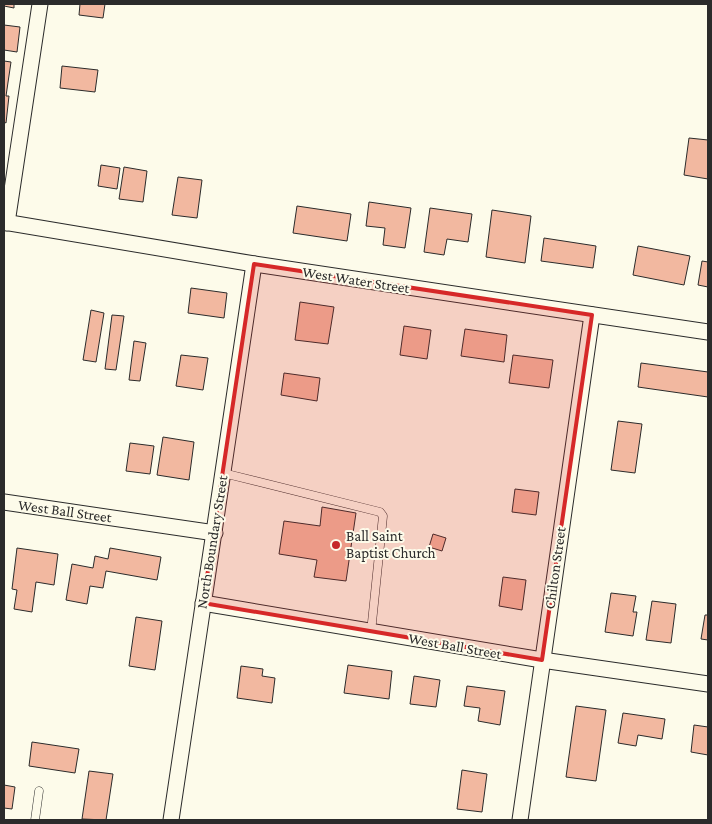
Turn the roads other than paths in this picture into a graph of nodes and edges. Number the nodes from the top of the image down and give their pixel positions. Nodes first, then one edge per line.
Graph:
1 (40, 4) edge
2 (5, 222) edge
3 (254, 264) junction
4 (592, 315) junction
5 (708, 332) edge
6 (223, 472) junction
7 (4, 502) edge
8 (215, 532) junction
9 (203, 603) junction
10 (371, 632) junction
11 (542, 660) junction
12 (708, 684) edge
13 (39, 791) dead end
14 (35, 820) edge
15 (171, 820) edge
16 (520, 820) edge

1 - 2 street
2 - 3 street, West Water Street
3 - 4 street, West Water Street
3 - 6 street, North Boundary Street
4 - 5 street, West Water Street
4 - 11 street, Chilton Street
6 - 8 street, North Boundary Street
6 - 10 lane
7 - 8 street, West Ball Street
8 - 9 street, North Boundary Street
9 - 10 street, West Ball Street
9 - 15 street, North Boundary Street
10 - 11 street, West Ball Street
11 - 12 street, West Ball Street
11 - 16 street, Chilton Street
13 - 14 lane

